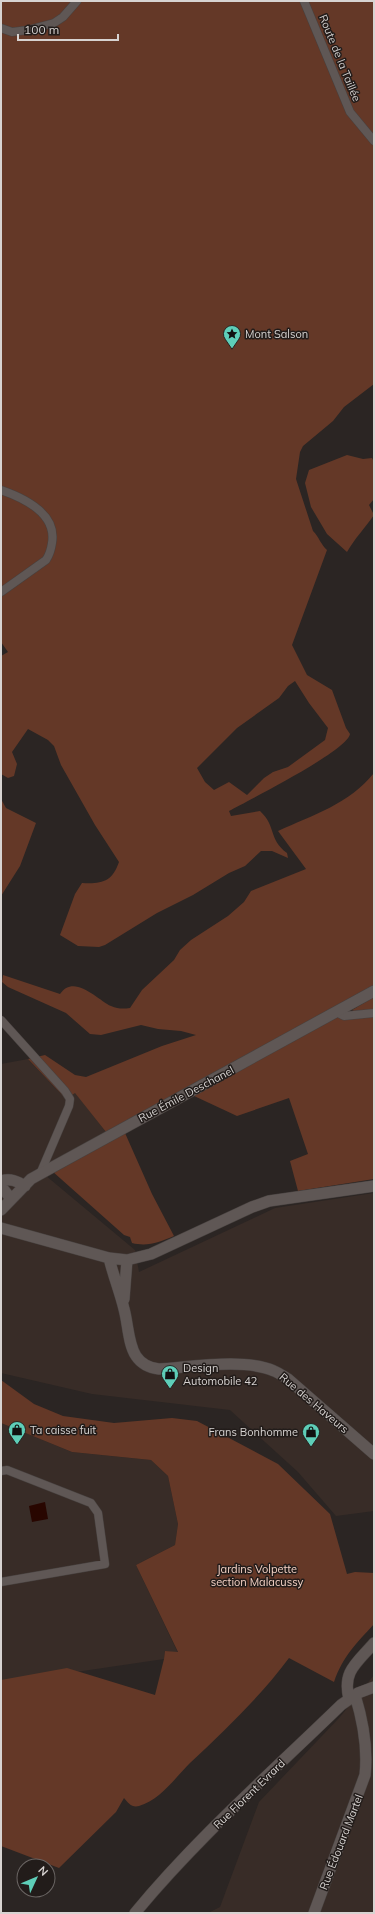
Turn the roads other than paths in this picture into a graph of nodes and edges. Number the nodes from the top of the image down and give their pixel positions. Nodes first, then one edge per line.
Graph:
1 (77, 1) edge
2 (304, 1) edge
3 (1, 28) edge
4 (12, 32) junction
5 (1, 37) edge
6 (374, 141) edge
7 (1, 490) edge
8 (1, 592) edge
9 (374, 991) edge
10 (336, 1012) junction
11 (374, 1014) edge
12 (1, 1020) edge
13 (40, 1174) junction
14 (1, 1181) edge
15 (1, 1186) edge
16 (25, 1186) junction
17 (374, 1186) edge
18 (6, 1205) edge
19 (1, 1228) edge
20 (109, 1258) junction
21 (127, 1260) junction
22 (124, 1308) junction
23 (374, 1454) edge
24 (1, 1471) edge
25 (1, 1582) edge
26 (374, 1643) edge
27 (374, 1686) edge
28 (350, 1699) junction
29 (135, 1913) edge
30 (314, 1913) edge

1 - 4 street
2 - 6 street, Route de la Taillée
3 - 4 street
4 - 5 street
7 - 8 street
9 - 10 street, Rue Émile Deschanel
10 - 11 street
10 - 13 street, Rue Émile Deschanel
12 - 13 street
13 - 16 street, Rue Émile Deschanel
14 - 16 street
15 - 18 street
16 - 18 street, Rue Émile Deschanel
17 - 21 street
19 - 20 street
20 - 21 street
20 - 22 street, Rue des Haveurs
21 - 22 street, Rue des Haveurs
22 - 23 street, Rue des Haveurs
24 - 25 street
26 - 28 street
27 - 28 street, Rue Florent Evrard
28 - 29 street, Rue Florent Evrard
28 - 30 street, Rue Édouard Martel

